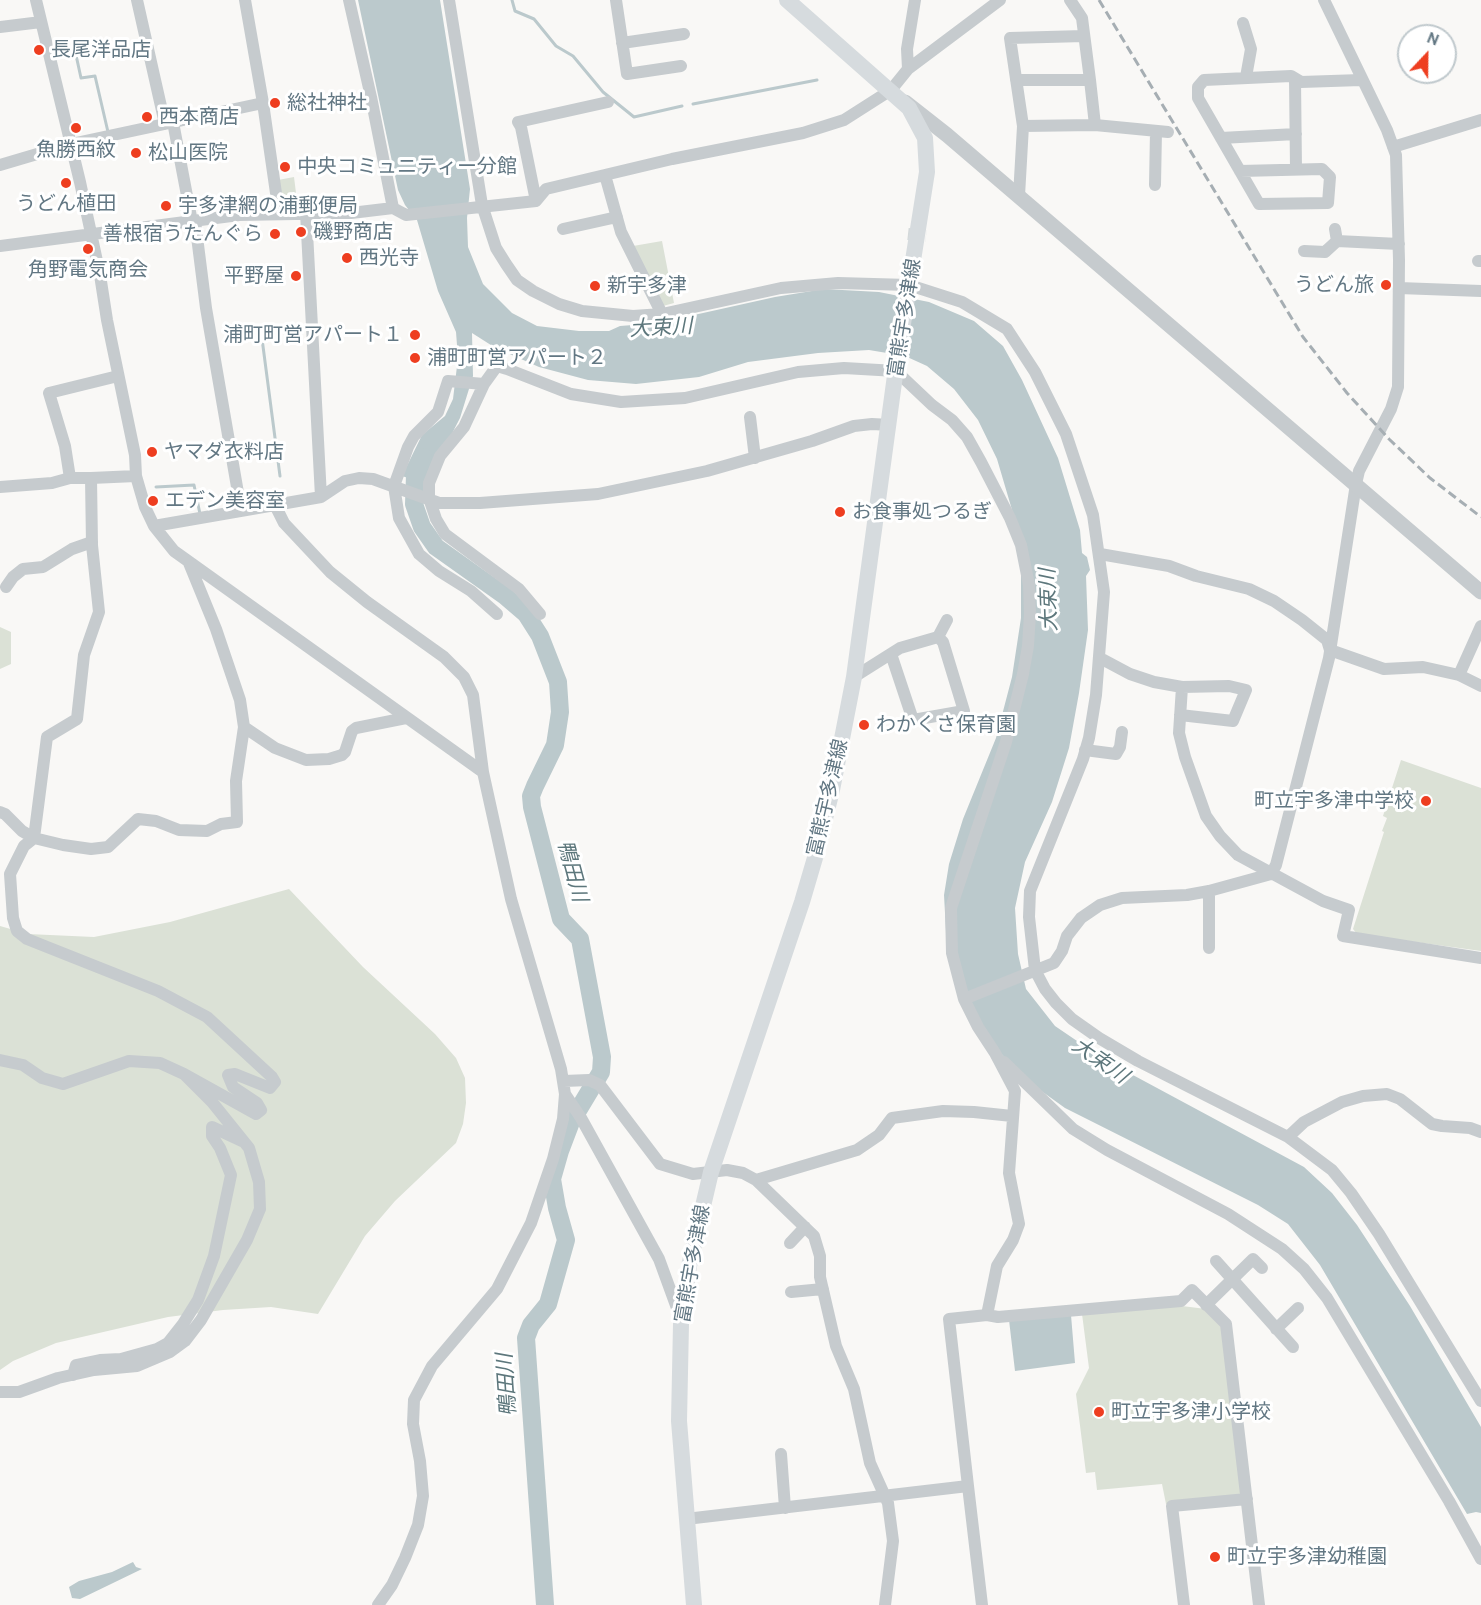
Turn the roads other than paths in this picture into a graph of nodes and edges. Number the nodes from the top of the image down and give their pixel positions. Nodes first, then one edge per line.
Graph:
1 (36, 0) edge
2 (137, 0) edge
3 (244, 0) edge
4 (350, 0) edge
5 (449, 0) edge
6 (616, 0) edge
7 (787, 0) edge
8 (915, 0) edge
9 (1000, 0) edge
10 (1070, 0) edge
11 (1324, 0) edge
12 (41, 22) junction
13 (0, 27) edge
14 (1250, 30) dead end
15 (684, 34) dead end
16 (1084, 36) junction
17 (622, 43) junction
18 (681, 66) dead end
19 (908, 69) junction
20 (1246, 77) junction
21 (1295, 79) junction
22 (1016, 80) junction
23 (1090, 80) junction
24 (1361, 80) junction
25 (891, 90) junction
26 (608, 102) dead end
27 (263, 103) junction
28 (1481, 120) edge
29 (169, 123) junction
30 (1095, 124) junction
31 (1023, 126) junction
32 (1296, 134) junction
33 (1221, 138) junction
34 (71, 144) junction
35 (1393, 147) junction
36 (0, 165) edge
37 (1296, 169) junction
38 (1240, 171) junction
39 (605, 175) junction
40 (1155, 185) dead end
41 (1019, 196) junction
42 (536, 201) junction
43 (482, 205) junction
44 (393, 208) junction
45 (306, 213) junction
46 (279, 214) junction
47 (617, 217) junction
48 (193, 221) junction
49 (563, 229) dead end
50 (90, 234) junction
51 (1399, 243) junction
52 (0, 246) edge
53 (1304, 251) dead end
54 (1399, 288) junction
55 (909, 289) junction
56 (1481, 291) edge
57 (662, 315) junction
58 (896, 369) junction
59 (118, 376) junction
60 (484, 384) junction
61 (750, 417) dead end
62 (890, 425) junction
63 (755, 458) junction
64 (136, 476) junction
65 (70, 478) junction
66 (91, 478) junction
67 (1356, 484) junction
68 (394, 486) junction
69 (0, 487) edge
70 (321, 497) junction
71 (429, 498) junction
72 (276, 505) junction
73 (241, 510) junction
74 (154, 526) junction
75 (92, 542) junction
76 (1100, 554) junction
77 (188, 561) junction
78 (6, 587) dead end
79 (1481, 592) edge
80 (497, 614) dead end
81 (540, 614) dead end
82 (947, 620) dead end
83 (1481, 626) edge
84 (938, 637) junction
85 (1330, 650) junction
86 (891, 654) junction
87 (1100, 658) junction
88 (1459, 675) junction
89 (854, 677) junction
90 (1481, 686) edge
91 (1182, 687) junction
92 (1180, 715) junction
93 (406, 718) junction
94 (244, 727) junction
95 (1122, 732) dead end
96 (1085, 750) junction
97 (483, 772) junction
98 (0, 812) edge
99 (33, 838) junction
100 (1271, 874) junction
101 (1209, 891) junction
102 (1208, 948) dead end
103 (1481, 958) edge
104 (1031, 972) junction
105 (965, 998) junction
106 (995, 1053) junction
107 (0, 1060) edge
108 (184, 1074) junction
109 (564, 1081) junction
110 (566, 1094) junction
111 (1012, 1116) junction
112 (1481, 1132) edge
113 (1288, 1137) junction
114 (246, 1143) junction
115 (711, 1172) junction
116 (756, 1180) junction
117 (805, 1227) junction
118 (790, 1243) dead end
119 (1216, 1261) dead end
120 (1262, 1268) dead end
121 (1232, 1279) junction
122 (824, 1289) junction
123 (791, 1292) dead end
124 (1206, 1305) junction
125 (1298, 1308) dead end
126 (987, 1315) junction
127 (682, 1317) junction
128 (1276, 1329) junction
129 (1293, 1347) dead end
130 (73, 1375) junction
131 (0, 1392) edge
132 (1481, 1401) edge
133 (781, 1454) dead end
134 (968, 1486) junction
135 (886, 1497) junction
136 (1247, 1499) junction
137 (785, 1508) junction
138 (686, 1519) junction
139 (1481, 1559) edge
140 (378, 1605) edge
141 (694, 1605) edge
142 (885, 1605) edge
143 (982, 1605) edge
144 (1184, 1605) edge
145 (1259, 1605) edge

1 - 12 street
2 - 29 street
3 - 27 street
4 - 44 street
5 - 43 street
6 - 17 street
7 - 25 main road, 富熊宇多津線
8 - 19 street
9 - 19 street
10 - 16 street
11 - 24 street
12 - 13 street
12 - 34 street
14 - 20 street
15 - 17 street
16 - 22 street
16 - 23 street
17 - 18 street
19 - 25 street
20 - 21 street
20 - 33 street
21 - 24 street
21 - 32 street
22 - 23 street
22 - 31 street
23 - 30 street
24 - 35 street
25 - 39 street
25 - 41 street
25 - 55 main road, 富熊宇多津線
26 - 42 street
27 - 29 street
27 - 46 street
28 - 35 street
29 - 34 street
29 - 48 street
30 - 31 street
30 - 40 street
31 - 41 street
32 - 33 street
32 - 37 street
33 - 38 street
34 - 36 street
34 - 50 street
35 - 51 street
37 - 38 street
37 - 38 street
39 - 42 street
39 - 47 street
41 - 67 street
42 - 43 street
43 - 44 street
43 - 57 street
44 - 45 street
45 - 46 street
45 - 70 street
46 - 48 street
47 - 49 street
47 - 57 street
48 - 50 street
48 - 73 street
50 - 52 street
50 - 59 street
51 - 53 street
51 - 54 street
54 - 56 street
54 - 67 street
55 - 57 street
55 - 58 main road, 富熊宇多津線
55 - 76 street
58 - 60 street
58 - 62 main road, 富熊宇多津線
58 - 105 street
59 - 64 street
59 - 65 street
60 - 68 street
60 - 71 street
61 - 63 street
62 - 63 street
62 - 89 main road, 富熊宇多津線
63 - 71 street
64 - 66 street
64 - 74 street
65 - 66 street
65 - 69 street
66 - 75 street
67 - 79 street
67 - 85 street
68 - 70 street
68 - 71 street
68 - 80 street
70 - 72 street
71 - 81 street
72 - 73 street
72 - 97 street
73 - 74 street
74 - 77 street
75 - 78 street
75 - 99 street
76 - 85 street
76 - 87 street
77 - 93 street
77 - 94 street
82 - 84 street
83 - 88 street
84 - 86 street
84 - 86 street
85 - 88 street
85 - 100 street
86 - 89 street
87 - 91 street
87 - 96 street
88 - 90 street
89 - 115 main road, 富熊宇多津線
91 - 92 street
91 - 92 street
92 - 100 street
93 - 94 street
93 - 97 street
94 - 99 street
95 - 96 street
96 - 104 street
97 - 109 street
98 - 99 street
99 - 108 street
100 - 101 street
100 - 103 street
101 - 102 street
101 - 104 street
104 - 105 street
104 - 113 street
105 - 106 street
106 - 111 street
106 - 139 street
107 - 108 street
108 - 114 street
109 - 110 street
109 - 115 street
110 - 127 street
110 - 140 street
111 - 116 street
111 - 126 street
112 - 113 street
113 - 132 street
114 - 130 street
114 - 130 street
115 - 116 street
115 - 127 main road, 富熊宇多津線
116 - 117 street
117 - 118 street
117 - 122 street
119 - 121 street
120 - 121 street
121 - 124 street
121 - 128 street
122 - 123 street
122 - 135 street
124 - 126 street
124 - 136 street
125 - 128 street
126 - 134 street
127 - 138 main road, 富熊宇多津線
128 - 129 street
130 - 131 street
133 - 137 street
134 - 135 street
134 - 143 street
135 - 137 street
135 - 142 street
136 - 144 street
136 - 145 street
137 - 138 street
138 - 141 main road, 富熊宇多津線

